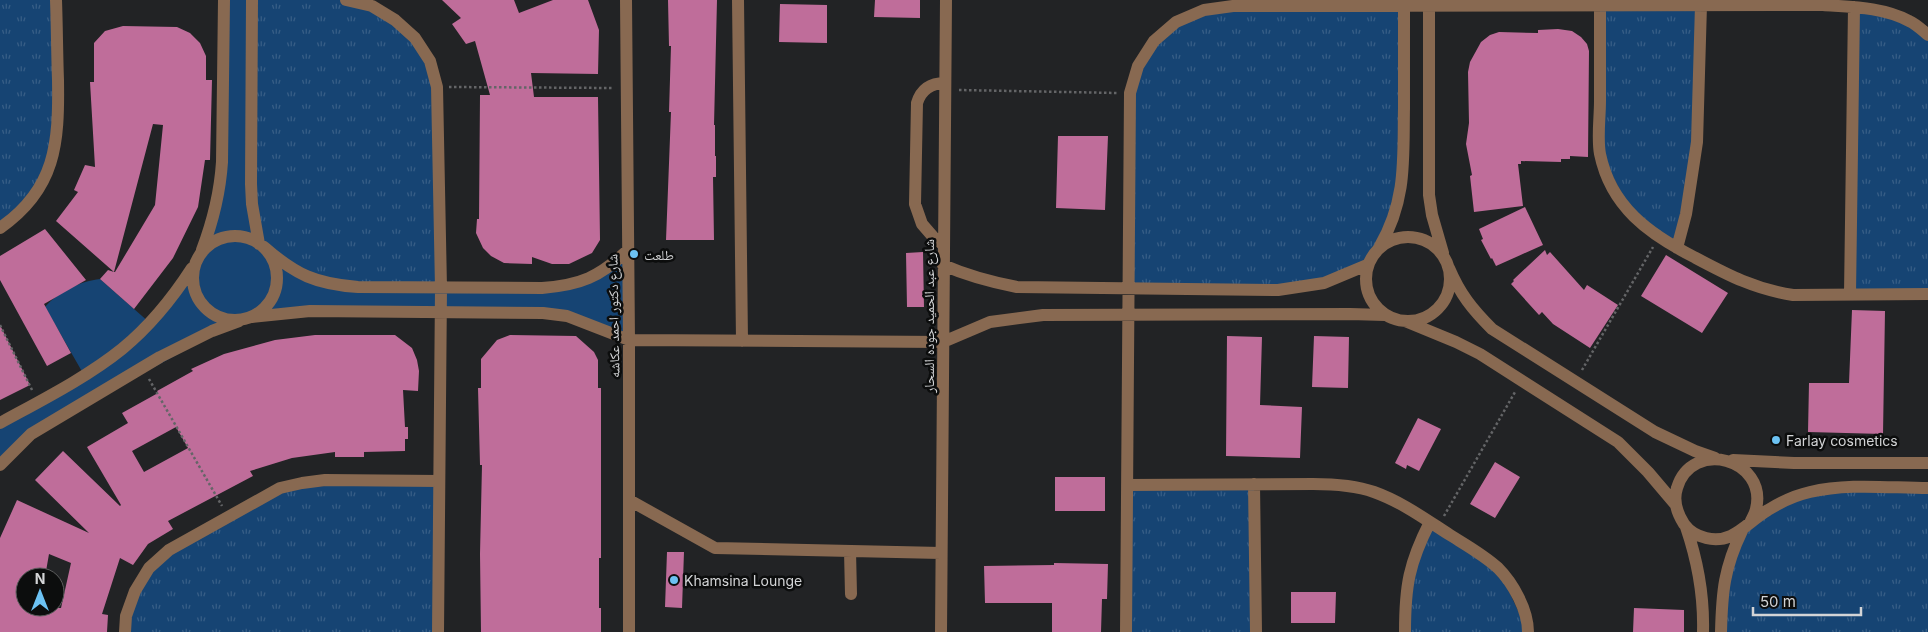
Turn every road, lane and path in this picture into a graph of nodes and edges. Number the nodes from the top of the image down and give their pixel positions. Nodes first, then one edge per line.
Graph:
1 (56, 0) edge
2 (224, 0) edge
3 (252, 0) edge
4 (346, 0) edge
5 (617, 0) edge
6 (626, 0) edge
7 (738, 0) edge
8 (947, 2) edge
9 (1404, 3) edge
10 (1429, 3) edge
11 (1600, 6) junction
12 (1701, 6) junction
13 (1854, 7) junction
14 (626, 17) junction
15 (1928, 35) edge
16 (437, 87) junction
17 (945, 87) junction
18 (626, 88) junction
19 (1130, 93) junction
20 (0, 228) edge
21 (1658, 238) junction
22 (944, 244) junction
23 (262, 245) junction
24 (1380, 247) junction
25 (1677, 248) junction
26 (627, 251) junction
27 (197, 258) junction
28 (1446, 262) junction
29 (944, 265) junction
30 (1367, 265) junction
31 (441, 288) junction
32 (1128, 288) junction
33 (1850, 294) junction
34 (1928, 294) edge
35 (440, 312) junction
36 (1128, 314) junction
37 (1385, 315) junction
38 (252, 317) junction
39 (239, 321) junction
40 (1405, 321) junction
41 (0, 325) edge
42 (629, 340) junction
43 (742, 341) junction
44 (944, 342) junction
45 (143, 369) junction
46 (1522, 380) junction
47 (1575, 382) junction
48 (39, 402) junction
49 (0, 423) edge
50 (1721, 459) junction
51 (1928, 463) edge
52 (0, 464) edge
53 (439, 481) junction
54 (1127, 484) junction
55 (1254, 484) junction
56 (1928, 488) edge
57 (629, 500) junction
58 (1676, 505) junction
59 (228, 517) junction
60 (1434, 524) junction
61 (1686, 527) junction
62 (1746, 527) junction
63 (850, 551) junction
64 (941, 553) junction
65 (851, 594) dead end
66 (125, 632) edge
67 (438, 632) edge
68 (629, 632) edge
69 (941, 632) edge
70 (1126, 632) edge
71 (1256, 632) edge
72 (1405, 632) edge
73 (1528, 632) edge
74 (1703, 632) edge
75 (1721, 632) edge

1 - 20 street
2 - 27 street
3 - 23 street
4 - 16 street
5 - 14 street
6 - 14 street, شارع دكتور احمد عكاشه
7 - 43 street
8 - 17 street, شارع عبد الحميد جوده السحار
9 - 10 street
9 - 19 street
9 - 24 street
10 - 11 street
10 - 28 street
11 - 12 street
11 - 21 street
12 - 13 street
12 - 25 street
13 - 15 street
13 - 33 street
14 - 18 street, شارع دكتور احمد عكاشه
16 - 18 path
16 - 31 street
17 - 19 path
17 - 22 street, شارع عبد الحميد جوده السحار
17 - 22 street
18 - 26 street, شارع دكتور احمد عكاشه
19 - 32 street
21 - 25 street
21 - 47 path
22 - 29 street, شارع عبد الحميد جوده السحار
23 - 27 street
23 - 31 street
23 - 38 street
24 - 28 street
24 - 30 street
25 - 33 street
26 - 31 street
26 - 42 street, شارع دكتور احمد عكاشه
27 - 39 street
27 - 48 street
28 - 40 street
28 - 47 street
29 - 32 street
29 - 44 street, شارع عبد الحميد جوده السحار
30 - 32 street
30 - 37 street
31 - 35 street
32 - 36 street
33 - 34 street
35 - 38 street
35 - 42 street
35 - 53 street
36 - 37 street
36 - 44 street
36 - 54 street
37 - 40 street
38 - 39 street
39 - 45 street
40 - 46 street
41 - 48 path
42 - 43 street
42 - 57 street, شارع دكتور احمد عكاشه
43 - 44 street
44 - 64 street, شارع عبد الحميد جوده السحار
45 - 52 street
45 - 59 path
46 - 58 street
46 - 60 path
47 - 50 street
48 - 49 street
50 - 51 street
50 - 58 street
50 - 62 street
53 - 59 street
53 - 67 street
54 - 55 street
54 - 70 street
55 - 60 street
55 - 71 street
56 - 62 street
57 - 63 street
57 - 68 street, شارع دكتور احمد عكاشه
58 - 61 street
59 - 66 street
60 - 72 street
60 - 73 street
61 - 62 street
61 - 74 street
62 - 75 street
63 - 64 street
63 - 65 street
64 - 69 street, شارع عبد الحميد جوده السحار

